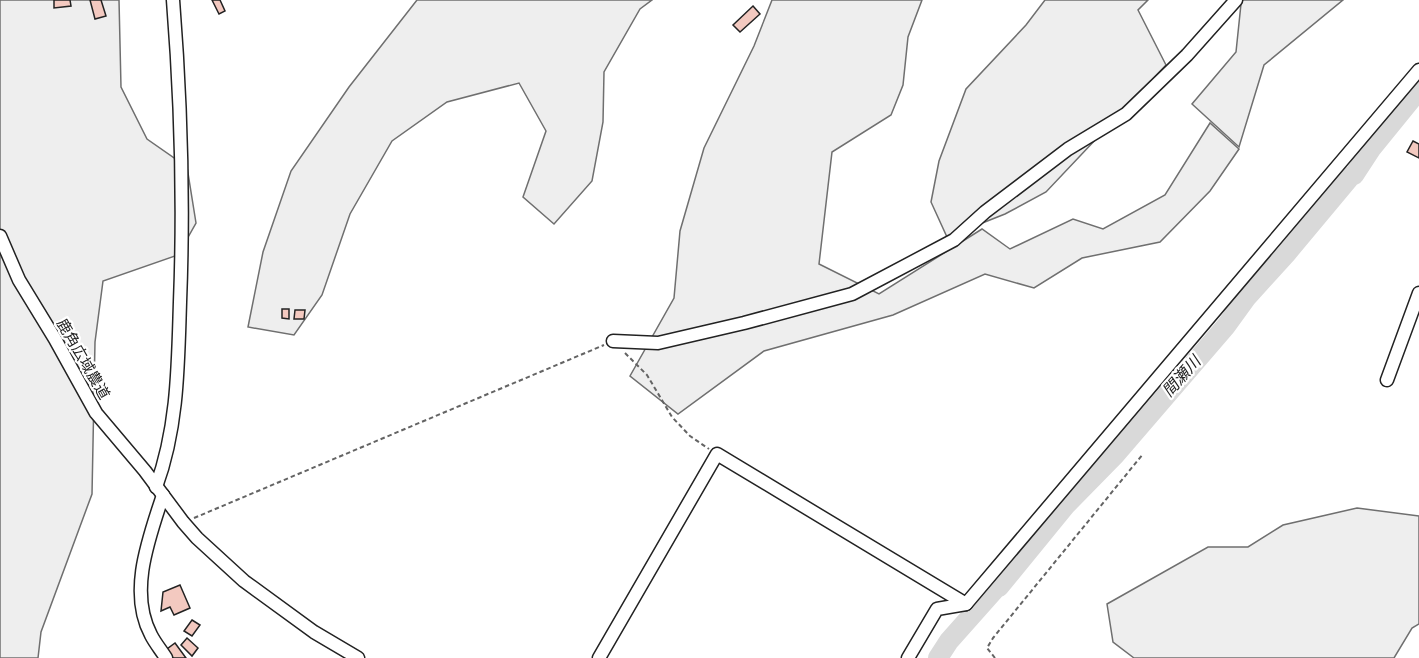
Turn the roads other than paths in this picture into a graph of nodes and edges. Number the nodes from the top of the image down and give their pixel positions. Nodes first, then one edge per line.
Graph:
1 (172, 0) edge
2 (1236, 0) edge
3 (1419, 70) edge
4 (0, 236) edge
5 (1419, 293) edge
6 (614, 341) road end
7 (1387, 380) dead end
8 (159, 491) junction
9 (966, 604) junction
10 (166, 658) edge
11 (358, 658) edge
12 (599, 658) edge
13 (908, 658) edge

1 - 8 street
2 - 6 street
3 - 9 street
4 - 8 street, 鹿角広域農道
5 - 7 street
8 - 10 street
8 - 11 street, 鹿角広域農道
9 - 12 street
9 - 13 street

